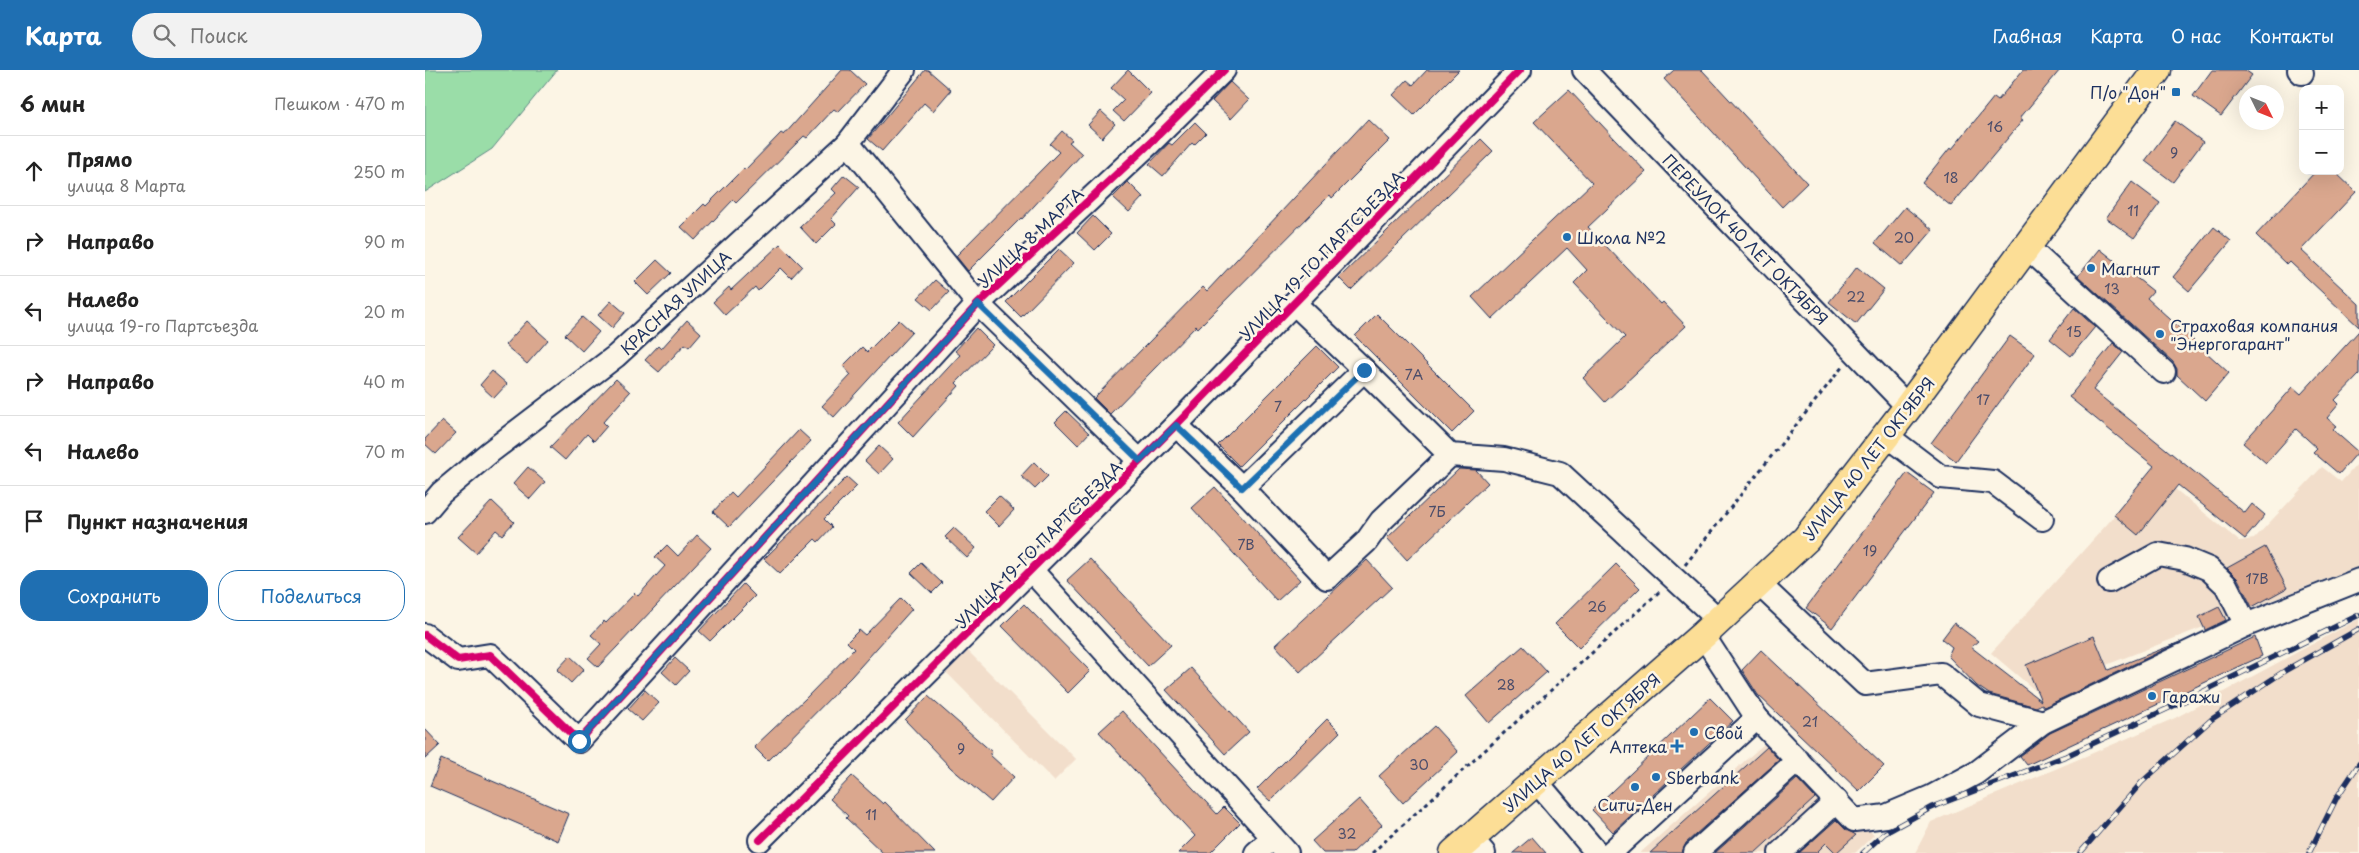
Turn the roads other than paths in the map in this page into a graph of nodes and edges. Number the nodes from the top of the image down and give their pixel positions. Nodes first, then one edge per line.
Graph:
1 (904, 70) edge
2 (1224, 70) edge
3 (1519, 70) edge
4 (1584, 70) edge
5 (2157, 70) edge
6 (848, 143) junction
7 (2027, 247) junction
8 (1294, 303) junction
9 (978, 304) junction
10 (1364, 370) junction
11 (2164, 372) dead end
12 (1908, 408) junction
13 (1176, 425) junction
14 (1887, 436) junction
15 (1450, 455) junction
16 (1140, 461) junction
17 (1242, 488) junction
18 (425, 512) edge
19 (2043, 520) dead end
20 (1032, 571) junction
21 (2359, 580) edge
22 (2109, 581) dead end
23 (1758, 583) junction
24 (2246, 625) junction
25 (1711, 627) junction
26 (425, 635) edge
27 (1757, 718) junction
28 (2043, 722) junction
29 (1798, 760) junction
30 (1536, 781) junction
31 (1837, 802) junction
32 (760, 840) dead end
33 (1280, 845) edge
34 (1470, 848) edge
35 (1257, 853) edge
36 (1597, 853) edge
37 (1610, 853) edge
38 (1695, 853) edge
39 (1780, 853) edge

1 - 6 street, КРАСНАЯ УЛИЦА
2 - 9 street, УЛИЦА 8 МАРТА
3 - 8 street, УЛИЦА 19-ГО ПАРТСЪЕЗДА
4 - 12 street, ПЕРЕУЛОК 40 ЛЕТ ОКТЯБРЯ
5 - 7 main road, УЛИЦА 40 ЛЕТ ОКТЯБРЯ
6 - 9 street
6 - 18 street, КРАСНАЯ УЛИЦА
7 - 11 street
7 - 12 main road, УЛИЦА 40 ЛЕТ ОКТЯБРЯ
8 - 10 street
8 - 13 street, УЛИЦА 19-ГО ПАРТСЪЕЗДА
9 - 16 street
9 - 26 street, УЛИЦА 8 МАРТА
10 - 15 street
10 - 17 street
12 - 14 main road, УЛИЦА 40 ЛЕТ ОКТЯБРЯ
13 - 16 street, УЛИЦА 19-ГО ПАРТСЪЕЗДА
13 - 17 street
14 - 19 street
14 - 23 main road, УЛИЦА 40 ЛЕТ ОКТЯБРЯ
15 - 17 street
15 - 25 street
16 - 20 street, УЛИЦА 19-ГО ПАРТСЪЕЗДА
20 - 32 street, УЛИЦА 19-ГО ПАРТСЪЕЗДА
20 - 33 street
21 - 24 street
22 - 24 street
23 - 25 main road, УЛИЦА 40 ЛЕТ ОКТЯБРЯ
23 - 28 street
24 - 28 street
25 - 27 street
25 - 30 main road, УЛИЦА 40 ЛЕТ ОКТЯБРЯ
27 - 29 street
27 - 37 street
28 - 31 street
29 - 31 street
29 - 38 street
30 - 34 main road, УЛИЦА 40 ЛЕТ ОКТЯБРЯ
30 - 36 street
31 - 39 street
33 - 35 street

